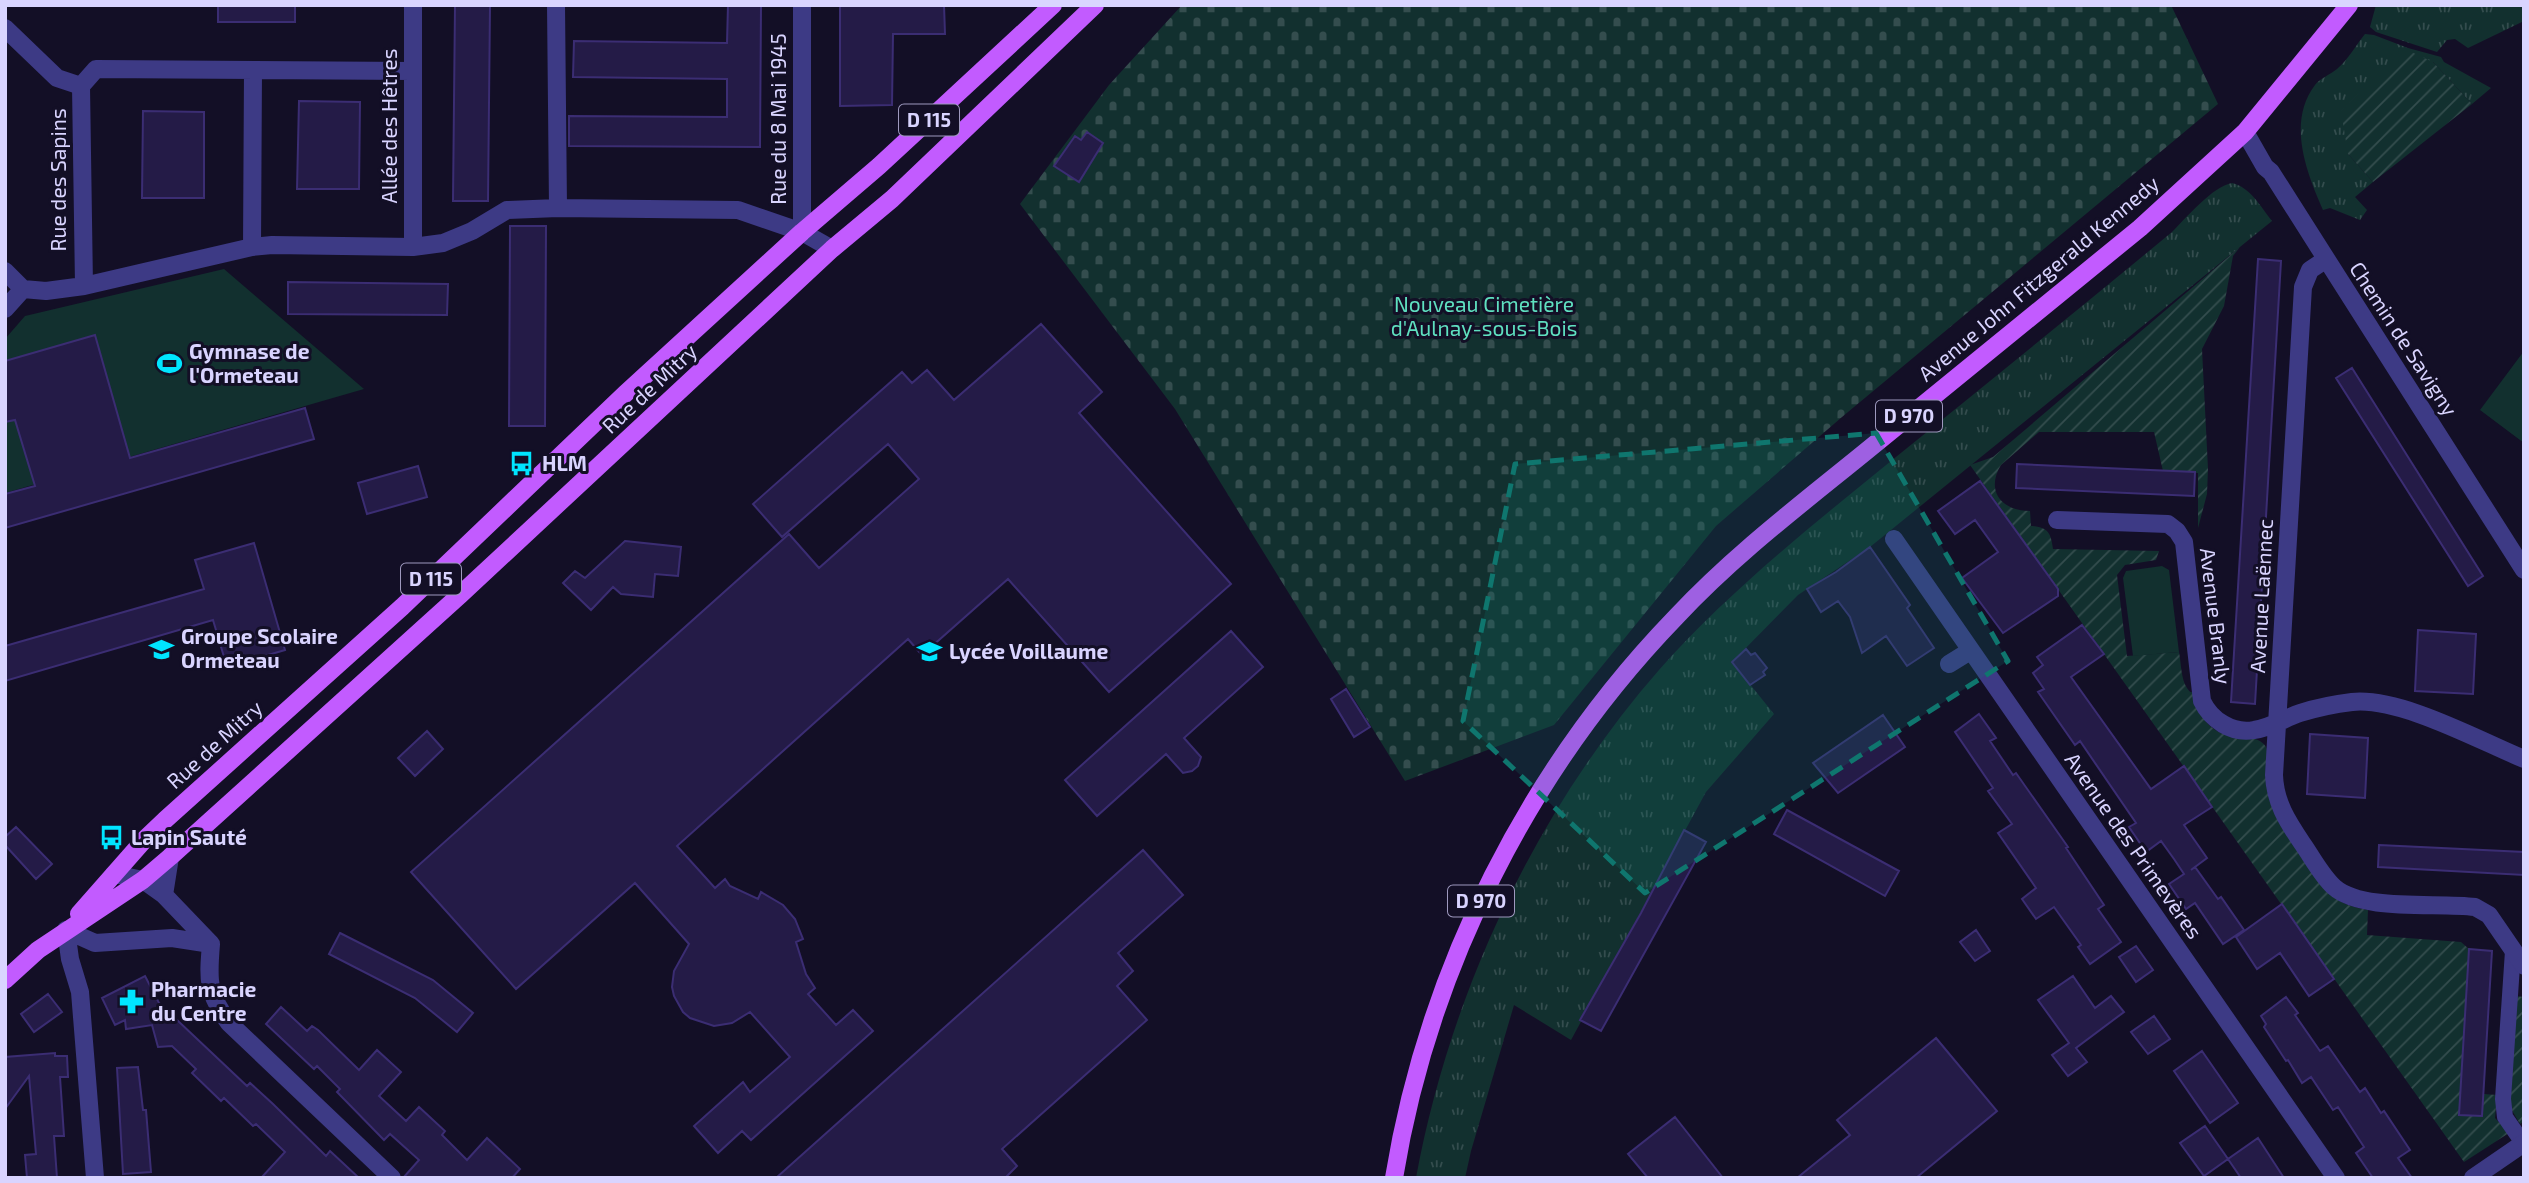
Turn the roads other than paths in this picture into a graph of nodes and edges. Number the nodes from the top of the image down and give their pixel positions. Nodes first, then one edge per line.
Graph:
1 (413, 5) edge
2 (555, 5) edge
3 (802, 5) edge
4 (1053, 5) edge
5 (1095, 5) edge
6 (2342, 5) edge
7 (2349, 5) edge
8 (5, 28) edge
9 (2323, 36) junction
10 (253, 70) junction
11 (413, 71) junction
12 (81, 86) junction
13 (2245, 132) junction
14 (558, 208) junction
15 (802, 232) junction
16 (252, 247) junction
17 (413, 247) junction
18 (832, 249) junction
19 (2325, 260) junction
20 (5, 271) edge
21 (83, 286) junction
22 (23, 289) junction
23 (5, 309) edge
24 (2057, 520) dead end
25 (1894, 539) dead end
26 (2516, 540) edge
27 (2524, 570) edge
28 (1970, 651) junction
29 (1949, 664) dead end
30 (2277, 723) junction
31 (2524, 759) edge
32 (170, 857) junction
33 (114, 874) junction
34 (143, 880) junction
35 (169, 901) junction
36 (66, 930) junction
37 (152, 939) junction
38 (211, 944) junction
39 (2513, 950) junction
40 (2524, 966) edge
41 (5, 980) edge
42 (2523, 1143) edge
43 (95, 1178) edge
44 (392, 1178) edge
45 (1394, 1178) edge
46 (2336, 1178) edge
47 (2473, 1178) edge

1 - 11 street, Allée des Hêtres
2 - 14 street
3 - 15 street, Rue du 8 Mai 1945
4 - 15 main road, Rue de Mitry / D 115
5 - 18 main road, Rue de Mitry / D 115
6 - 9 main road, Avenue John Fitzgerald Kennedy / D 970
7 - 9 main road, Avenue John Fitzgerald Kennedy / D 970
8 - 12 street, Rue des Sapins
9 - 13 main road, Avenue John Fitzgerald Kennedy / D 970
10 - 11 street
10 - 12 street
10 - 16 street
11 - 17 street, Allée des Hêtres
12 - 21 street, Rue des Sapins
13 - 19 street, Chemin de Savigny
13 - 45 main road, Avenue John Fitzgerald Kennedy / D 970
14 - 15 street
14 - 17 street
15 - 18 street
15 - 33 main road, Rue de Mitry / D 115
16 - 17 street
16 - 21 street
18 - 32 main road, Rue de Mitry / D 115
19 - 26 street, Chemin de Savigny
19 - 30 street, Avenue Laënnec
20 - 22 street
21 - 22 street
22 - 23 street
24 - 30 street, Avenue Branly
25 - 28 street, Avenue des Primevères
26 - 27 street, Chemin de Savigny
28 - 29 street
28 - 46 street, Avenue des Primevères
30 - 31 street, Avenue Branly
30 - 39 street, Avenue Laënnec
32 - 34 main road, Rue de Mitry / D 115
32 - 35 street
33 - 34 street
33 - 36 main road, Rue de Mitry / D 115
34 - 35 street
34 - 36 main road, Rue de Mitry / D 115
35 - 37 street
35 - 38 street
36 - 37 street
36 - 41 main road, Rue de Mitry / D 115
36 - 43 street
37 - 38 street
38 - 44 street
39 - 40 street, Avenue Laënnec
39 - 42 street
42 - 47 street

